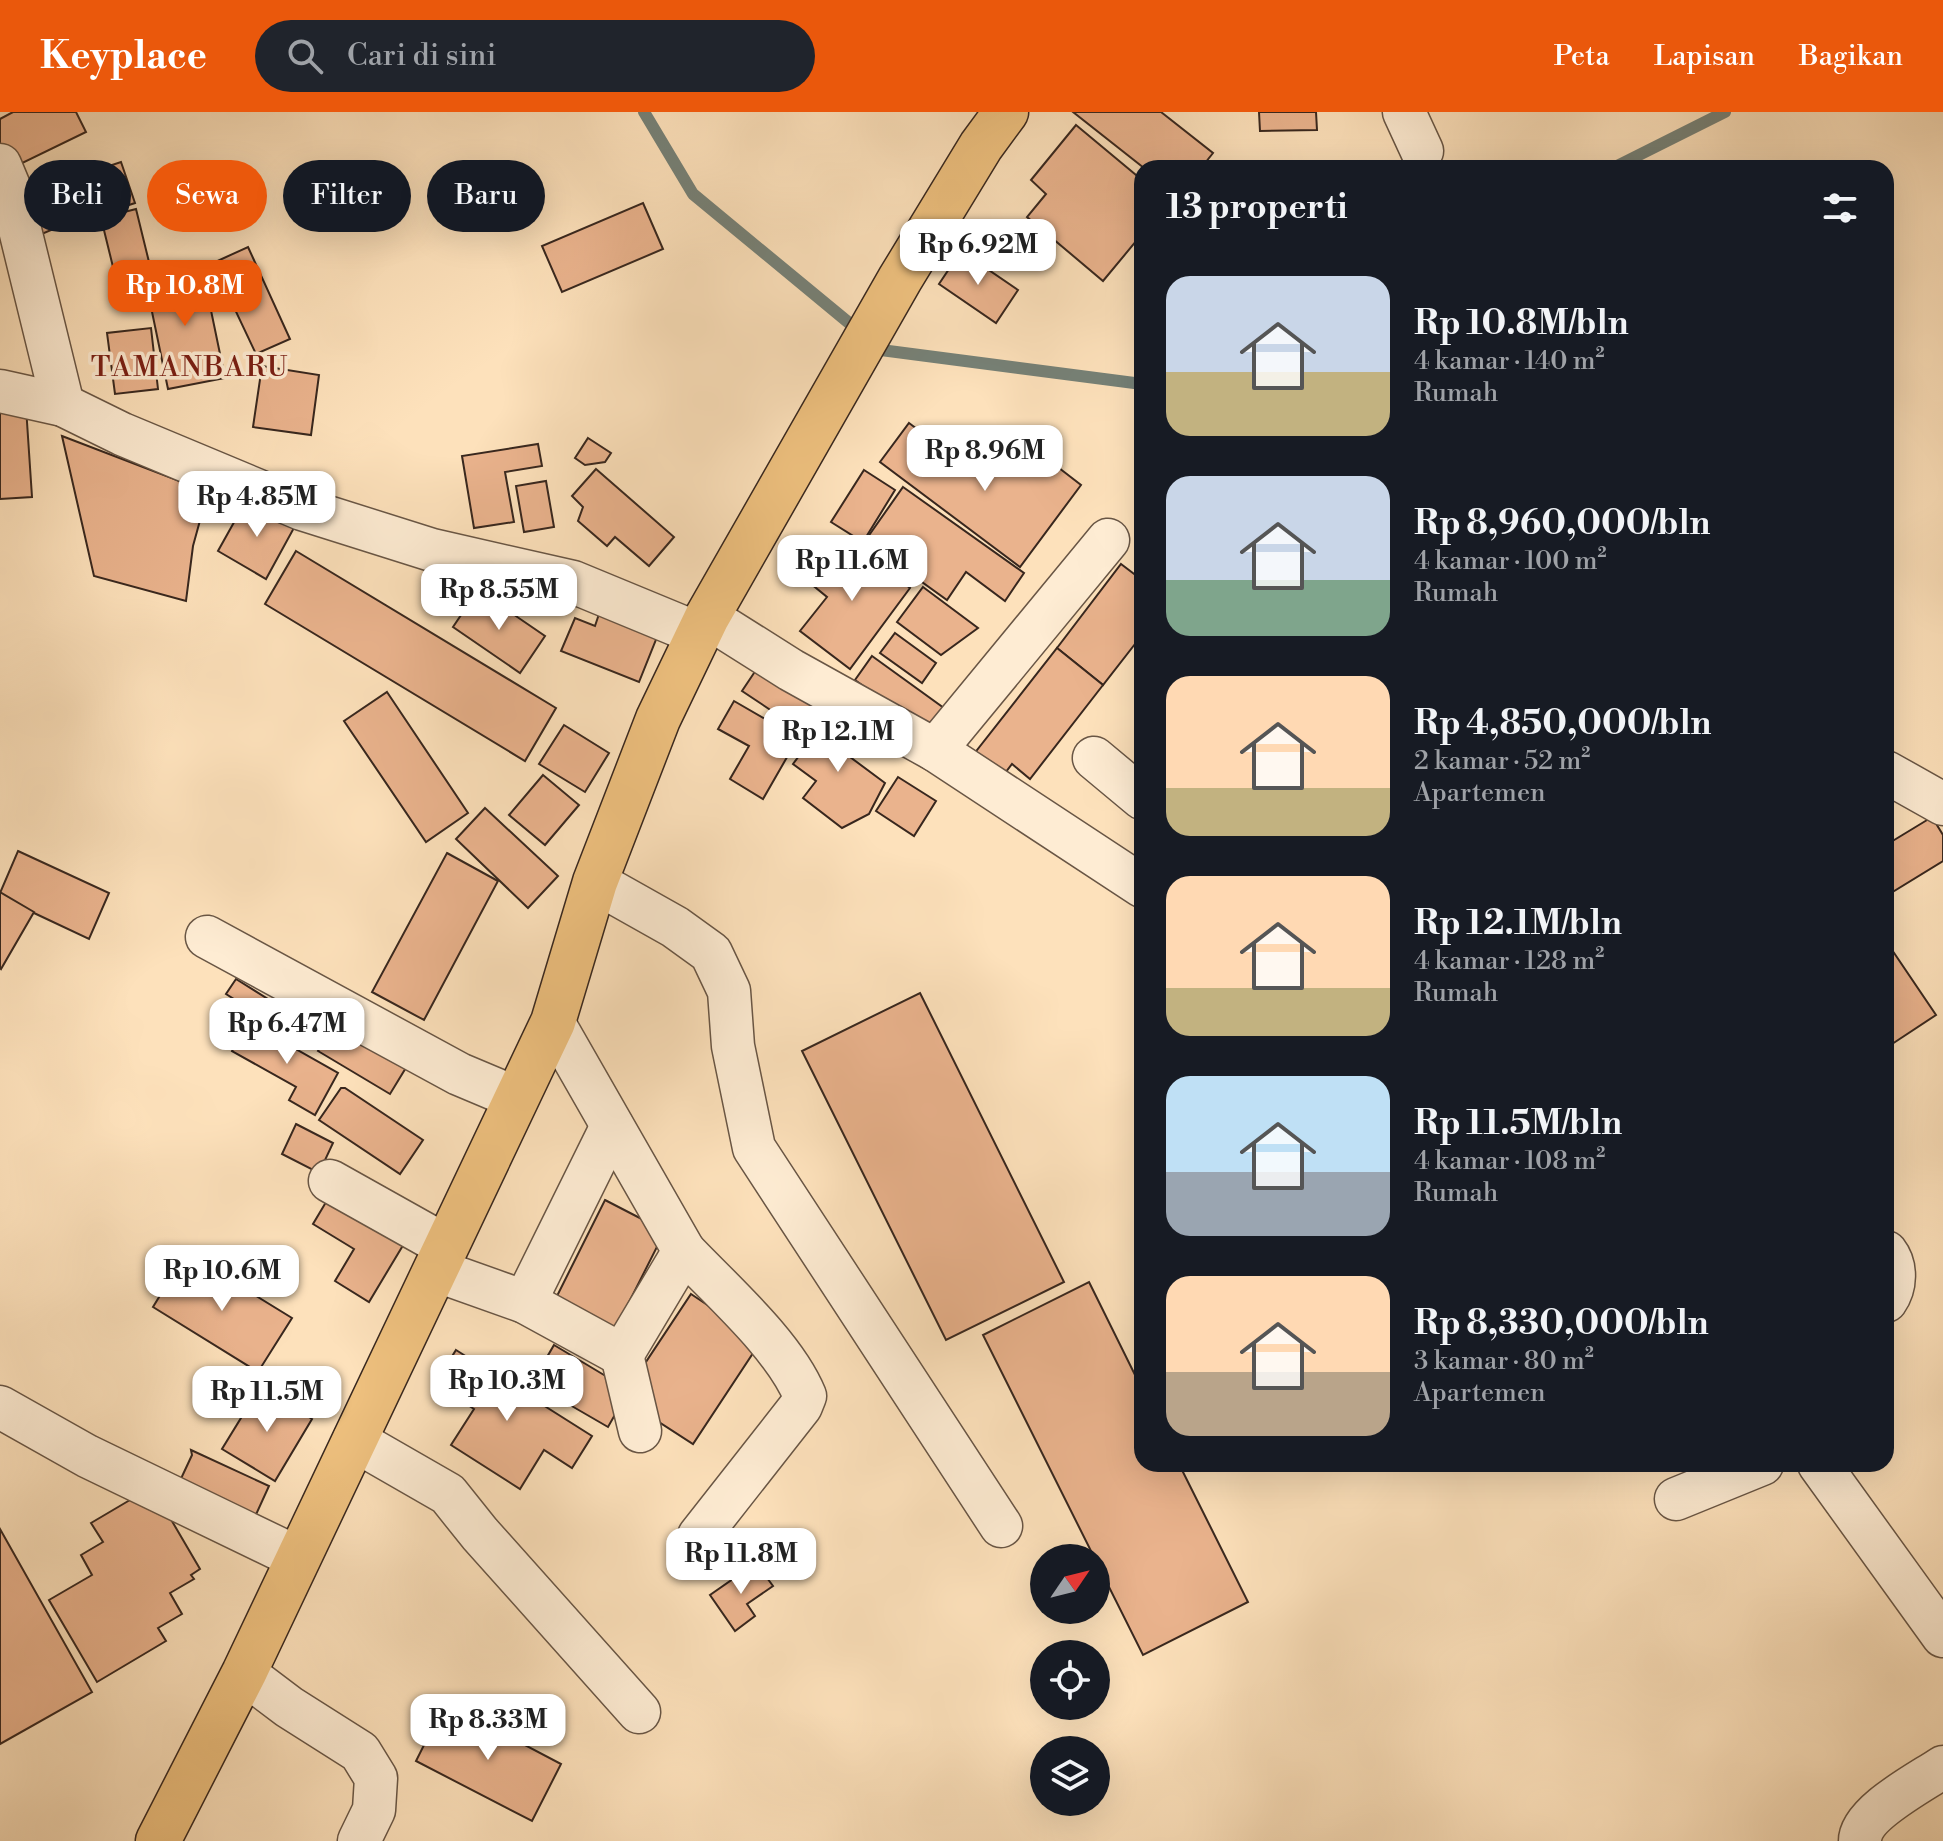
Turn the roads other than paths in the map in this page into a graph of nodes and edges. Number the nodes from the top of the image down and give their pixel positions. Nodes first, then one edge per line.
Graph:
1 (1006, 112) edge
2 (1404, 112) edge
3 (1422, 151) dead end
4 (0, 165) edge
5 (0, 391) edge
6 (63, 405) junction
7 (1108, 540) dead end
8 (703, 626) junction
9 (935, 750) junction
10 (1094, 758) dead end
11 (1894, 776) edge
12 (1134, 791) edge
13 (1943, 804) edge
14 (1134, 881) edge
15 (595, 882) junction
16 (207, 937) dead end
17 (553, 1022) junction
18 (516, 1098) junction
19 (612, 1126) junction
20 (330, 1181) dead end
21 (684, 1251) junction
22 (440, 1258) junction
23 (525, 1302) junction
24 (622, 1355) junction
25 (0, 1407) edge
26 (640, 1431) dead end
27 (354, 1440) junction
28 (1742, 1472) edge
29 (1825, 1472) edge
30 (1676, 1499) dead end
31 (1001, 1526) dead end
32 (699, 1536) dead end
33 (298, 1558) junction
34 (1936, 1612) edge
35 (244, 1673) junction
36 (639, 1712) dead end
37 (1943, 1767) edge
38 (158, 1841) edge
39 (359, 1841) edge
40 (1860, 1841) edge

1 - 8 highway
2 - 3 street
4 - 6 street
5 - 6 street
6 - 8 street
7 - 9 street
8 - 9 street
8 - 15 highway
9 - 14 street
10 - 12 street
11 - 13 street
15 - 17 highway
15 - 31 street
16 - 18 street
17 - 18 highway
17 - 19 street
18 - 22 highway
19 - 21 street
19 - 23 street
20 - 22 street
21 - 24 street
21 - 32 street
22 - 23 street
22 - 27 highway
23 - 24 street
24 - 26 street
25 - 33 street
27 - 33 highway
27 - 36 street
28 - 30 street
29 - 34 street
33 - 35 highway
35 - 38 highway
35 - 39 street
37 - 40 street

